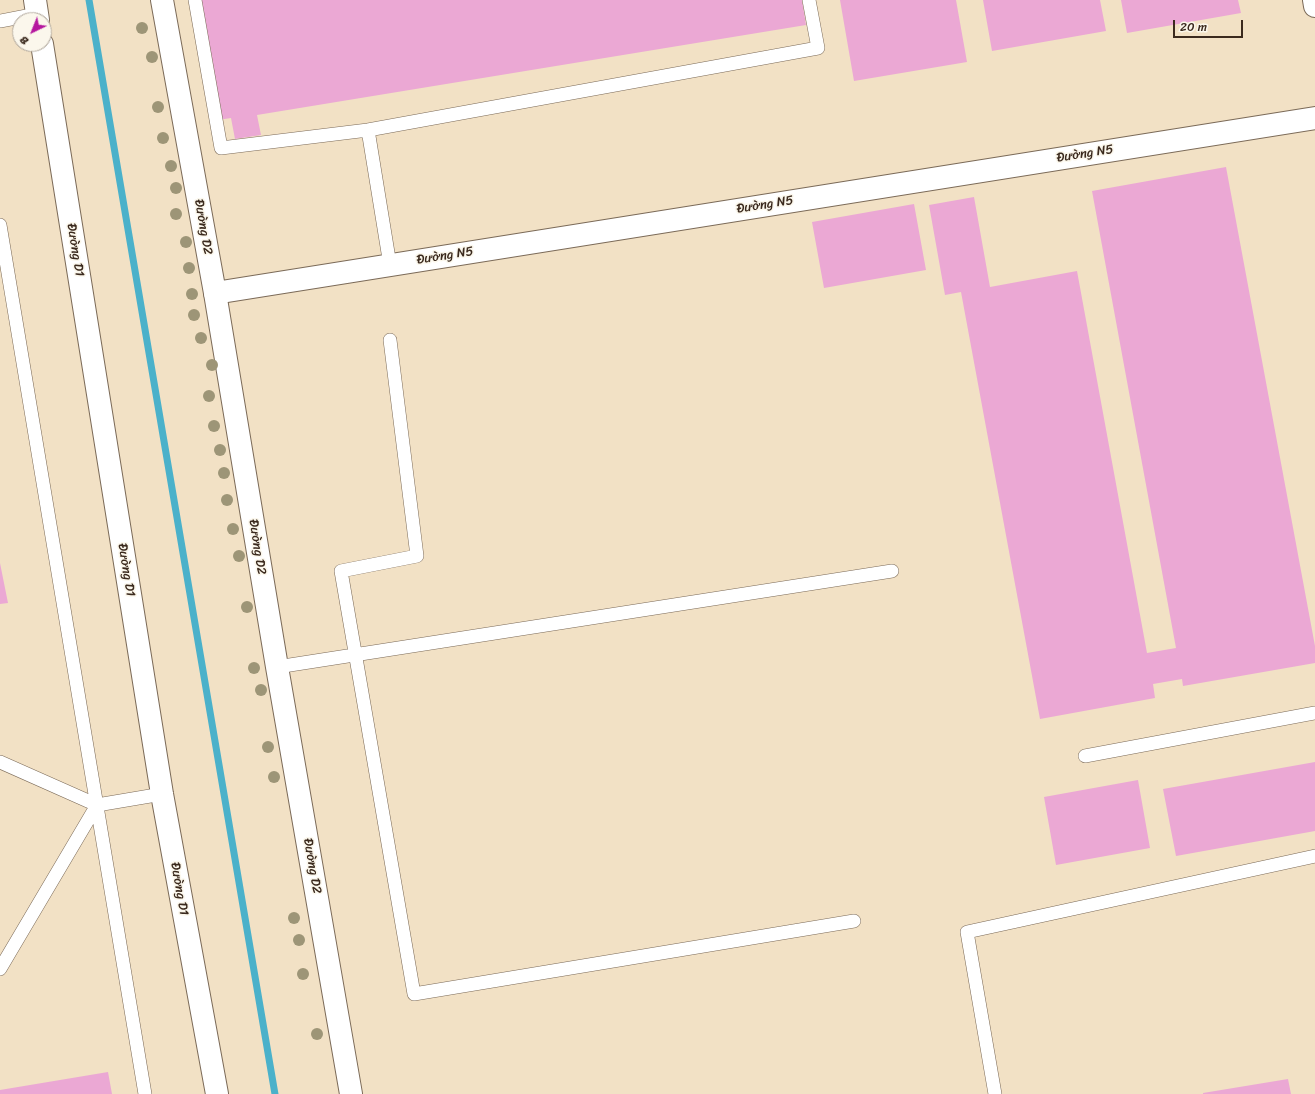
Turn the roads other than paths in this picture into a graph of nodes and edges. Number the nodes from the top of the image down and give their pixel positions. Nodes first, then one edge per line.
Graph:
1 (162, 0) edge
2 (195, 0) edge
3 (810, 0) edge
4 (1314, 0) edge
5 (1315, 6) edge
6 (37, 11) edge
7 (0, 21) edge
8 (43, 52) edge
9 (1315, 118) edge
10 (368, 130) junction
11 (0, 225) edge
12 (390, 265) junction
13 (215, 293) junction
14 (390, 340) dead end
15 (892, 570) dead end
16 (355, 654) junction
17 (277, 667) junction
18 (1315, 713) edge
19 (1085, 756) dead end
20 (0, 762) edge
21 (162, 794) junction
22 (97, 805) junction
23 (1315, 856) edge
24 (854, 921) dead end
25 (0, 969) edge
26 (145, 1094) edge
27 (217, 1094) edge
28 (352, 1094) edge
29 (995, 1094) edge

1 - 13 street, Đường D2
2 - 10 lane
3 - 10 lane
4 - 5 street
6 - 7 lane
8 - 21 street, Đường D1
9 - 12 street, Đường N5
10 - 12 lane
11 - 22 lane
12 - 13 street, Đường N5
13 - 17 street, Đường D2
14 - 16 lane
15 - 16 lane
16 - 17 lane
16 - 24 lane
17 - 28 street, Đường D2
18 - 19 lane
20 - 22 lane
21 - 22 lane
21 - 27 street, Đường D1
22 - 25 lane
22 - 26 lane
23 - 29 lane

